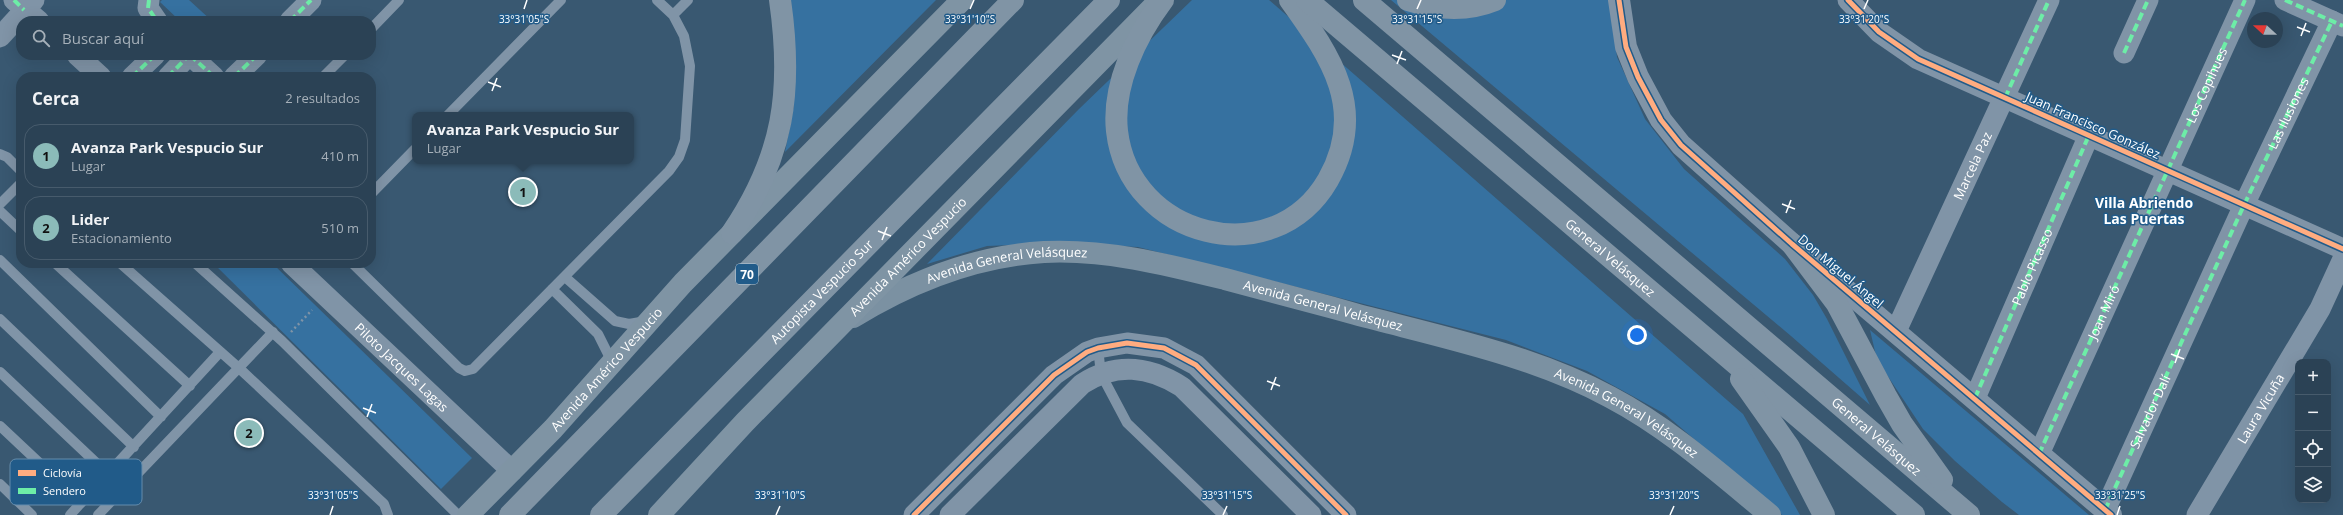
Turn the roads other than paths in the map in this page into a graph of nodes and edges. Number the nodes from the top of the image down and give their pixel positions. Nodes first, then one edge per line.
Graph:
1 (149, 0) edge
2 (311, 0) edge
3 (399, 0) edge
4 (561, 0) edge
5 (657, 0) edge
6 (688, 0) edge
7 (780, 0) edge
8 (962, 0) edge
9 (1013, 0) edge
10 (1109, 0) edge
11 (1159, 0) edge
12 (1163, 0) edge
13 (1290, 0) edge
14 (1307, 0) edge
15 (1364, 0) edge
16 (1408, 0) edge
17 (1495, 0) edge
18 (1619, 0) edge
19 (1848, 0) edge
20 (2049, 0) edge
21 (2148, 0) edge
22 (2245, 0) edge
23 (2285, 0) edge
24 (28, 8) edge
25 (673, 15) junction
26 (20, 16) edge
27 (154, 16) edge
28 (295, 16) edge
29 (16, 20) edge
30 (376, 24) edge
31 (2337, 24) edge
32 (0, 37) edge
33 (2124, 53) dead end
34 (82, 60) edge
35 (150, 60) edge
36 (185, 60) edge
37 (195, 60) edge
38 (252, 60) edge
39 (340, 60) edge
40 (96, 72) edge
41 (137, 72) edge
42 (173, 72) edge
43 (209, 72) edge
44 (239, 72) edge
45 (328, 72) edge
46 (2005, 98) junction
47 (451, 112) edge
48 (2089, 135) junction
49 (412, 152) edge
50 (0, 154) edge
51 (16, 166) edge
52 (2167, 170) junction
53 (16, 188) edge
54 (376, 189) edge
55 (0, 204) edge
56 (2244, 205) junction
57 (0, 211) edge
58 (16, 226) edge
59 (732, 233) junction
60 (1792, 244) junction
61 (2343, 250) edge
62 (2343, 259) edge
63 (0, 260) edge
64 (60, 268) edge
65 (126, 268) edge
66 (201, 268) edge
67 (296, 268) edge
68 (357, 268) edge
69 (565, 277) junction
70 (552, 289) junction
71 (0, 319) edge
72 (648, 320) junction
73 (843, 322) junction
74 (1896, 331) junction
75 (273, 332) junction
76 (1708, 340) junction
77 (1098, 348) junction
78 (220, 352) junction
79 (612, 362) junction
80 (240, 369) junction
81 (0, 372) edge
82 (1101, 374) junction
83 (1054, 375) junction
84 (190, 386) junction
85 (1073, 391) junction
86 (1975, 398) junction
87 (161, 417) junction
88 (0, 426) edge
89 (134, 447) junction
90 (2039, 454) junction
91 (35, 459) edge
92 (92, 459) edge
93 (122, 459) edge
94 (142, 470) edge
95 (512, 471) junction
96 (0, 484) edge
97 (10, 494) edge
98 (22, 505) edge
99 (79, 505) edge
100 (108, 505) edge
101 (668, 511) edge
102 (2108, 512) edge
103 (32, 515) edge
104 (70, 515) edge
105 (98, 515) edge
106 (388, 515) edge
107 (458, 515) edge
108 (468, 515) edge
109 (510, 515) edge
110 (601, 515) edge
111 (914, 515) edge
112 (950, 515) edge
113 (1223, 515) edge
114 (1310, 515) edge
115 (1346, 515) edge
116 (1770, 515) edge
117 (1824, 515) edge
118 (1914, 515) edge
119 (1970, 515) edge
120 (2197, 515) edge

1 - 27 street
2 - 28 street
3 - 30 lane
4 - 47 lane
5 - 25 lane
6 - 25 lane
7 - 59 highway
8 - 59 main road, Avenida Américo Vespucio
9 - 109 highway, 70
10 - 110 highway, Autopista Vespucio Sur
11 - 73 main road, Avenida Américo Vespucio
12 - 13 highway
14 - 76 highway, General Velásquez
15 - 119 highway, General Velásquez
16 - 17 highway
18 - 60 street, Don Miguel Ángel
19 - 46 street, Juan Francisco González
20 - 46 street, Marcela Paz
21 - 33 street
22 - 52 street, Los Copihues
23 - 31 street
24 - 26 street
25 - 69 lane
29 - 32 street
31 - 56 street, Las Ilusiones
34 - 40 street
35 - 41 street
36 - 42 street
37 - 43 street
38 - 44 street
39 - 45 lane
46 - 48 street, Juan Francisco González
46 - 74 street, Marcela Paz
48 - 52 street, Juan Francisco González
48 - 86 street, Pablo Picasso
49 - 54 lane
50 - 51 lane
52 - 56 street, Juan Francisco González
52 - 90 street, Joan Miró
53 - 55 lane
56 - 61 street, Juan Francisco González
56 - 102 street, Salvador Dalí
57 - 58 lane
59 - 72 main road, Avenida Américo Vespucio
60 - 74 street, Don Miguel Ángel
60 - 119 highway
62 - 120 street, Laura Vicuña
63 - 87 lane
64 - 84 lane
65 - 78 lane
66 - 75 lane
67 - 95 street, Piloto Jacques Lagas
68 - 70 lane
69 - 70 lane
69 - 72 lane
70 - 79 lane
71 - 89 lane
72 - 79 main road, Avenida Américo Vespucio
73 - 101 main road, Avenida Américo Vespucio
73 - 116 main road, Avenida General Velásquez
74 - 86 street, Don Miguel Ángel
75 - 80 lane
75 - 107 lane
76 - 117 highway
76 - 118 highway, General Velásquez
77 - 82 lane
77 - 83 street
77 - 115 street
78 - 80 lane
78 - 84 lane
79 - 95 main road, Avenida Américo Vespucio
80 - 94 lane
80 - 106 lane
81 - 92 lane
82 - 85 street
82 - 113 lane
82 - 114 street
83 - 85 street
83 - 111 street
84 - 87 lane
85 - 112 street
86 - 90 street, Don Miguel Ángel
87 - 89 lane
88 - 91 lane
89 - 93 lane
90 - 102 street, Don Miguel Ángel
95 - 108 main road, Avenida Américo Vespucio
96 - 97 lane
98 - 103 lane
99 - 104 lane
100 - 105 lane

